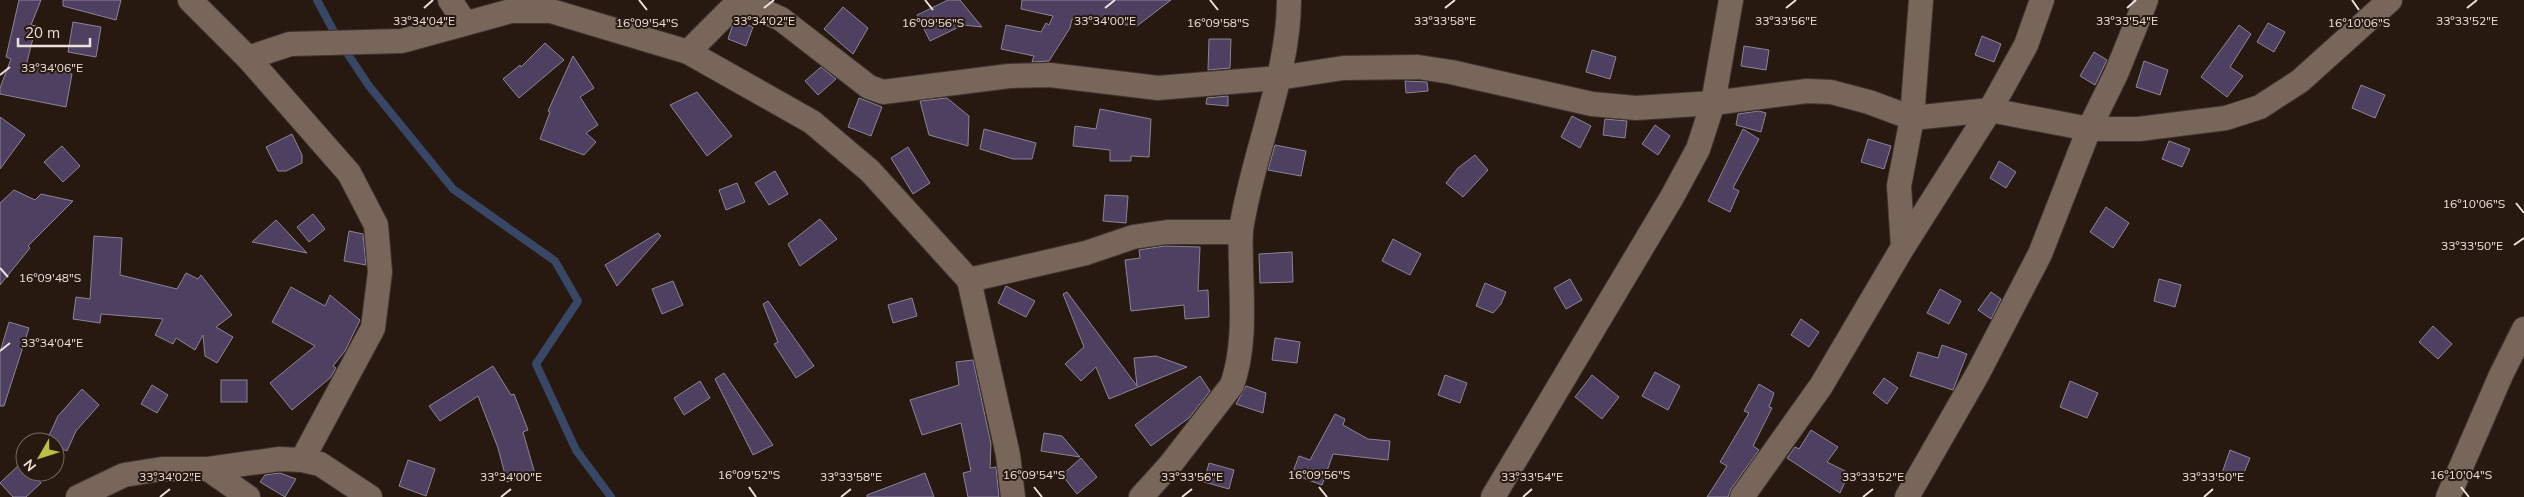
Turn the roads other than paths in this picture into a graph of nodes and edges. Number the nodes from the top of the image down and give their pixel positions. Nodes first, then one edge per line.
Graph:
1 (190, 0) edge
2 (450, 0) edge
3 (739, 0) edge
4 (1290, 0) edge
5 (1731, 0) edge
6 (1921, 0) edge
7 (2042, 0) edge
8 (2146, 0) edge
9 (2390, 0) edge
10 (465, 23) junction
11 (688, 52) junction
12 (248, 58) junction
13 (1278, 78) junction
14 (1713, 103) junction
15 (1990, 110) junction
16 (1912, 118) junction
17 (2089, 129) junction
18 (1241, 232) junction
19 (1903, 247) junction
20 (969, 280) junction
21 (2524, 329) edge
22 (302, 460) junction
23 (208, 469) junction
24 (78, 497) edge
25 (248, 497) edge
26 (370, 497) edge
27 (1013, 497) edge
28 (1141, 497) edge
29 (1493, 497) edge
30 (1742, 497) edge
31 (1908, 497) edge
32 (2448, 497) edge

1 - 12 street
2 - 10 street
3 - 11 street
3 - 13 street
4 - 13 street
5 - 14 street
6 - 16 street
7 - 15 street
8 - 17 street
9 - 17 street
10 - 11 street
10 - 12 street
11 - 20 street
12 - 22 street
13 - 14 street
13 - 18 street
14 - 16 street
14 - 29 street
15 - 16 street
15 - 17 street
15 - 19 street
16 - 19 street
17 - 31 street
18 - 20 street
18 - 28 street
19 - 30 street
20 - 27 street
21 - 32 street
22 - 23 street
22 - 26 street
23 - 24 street
23 - 25 street

